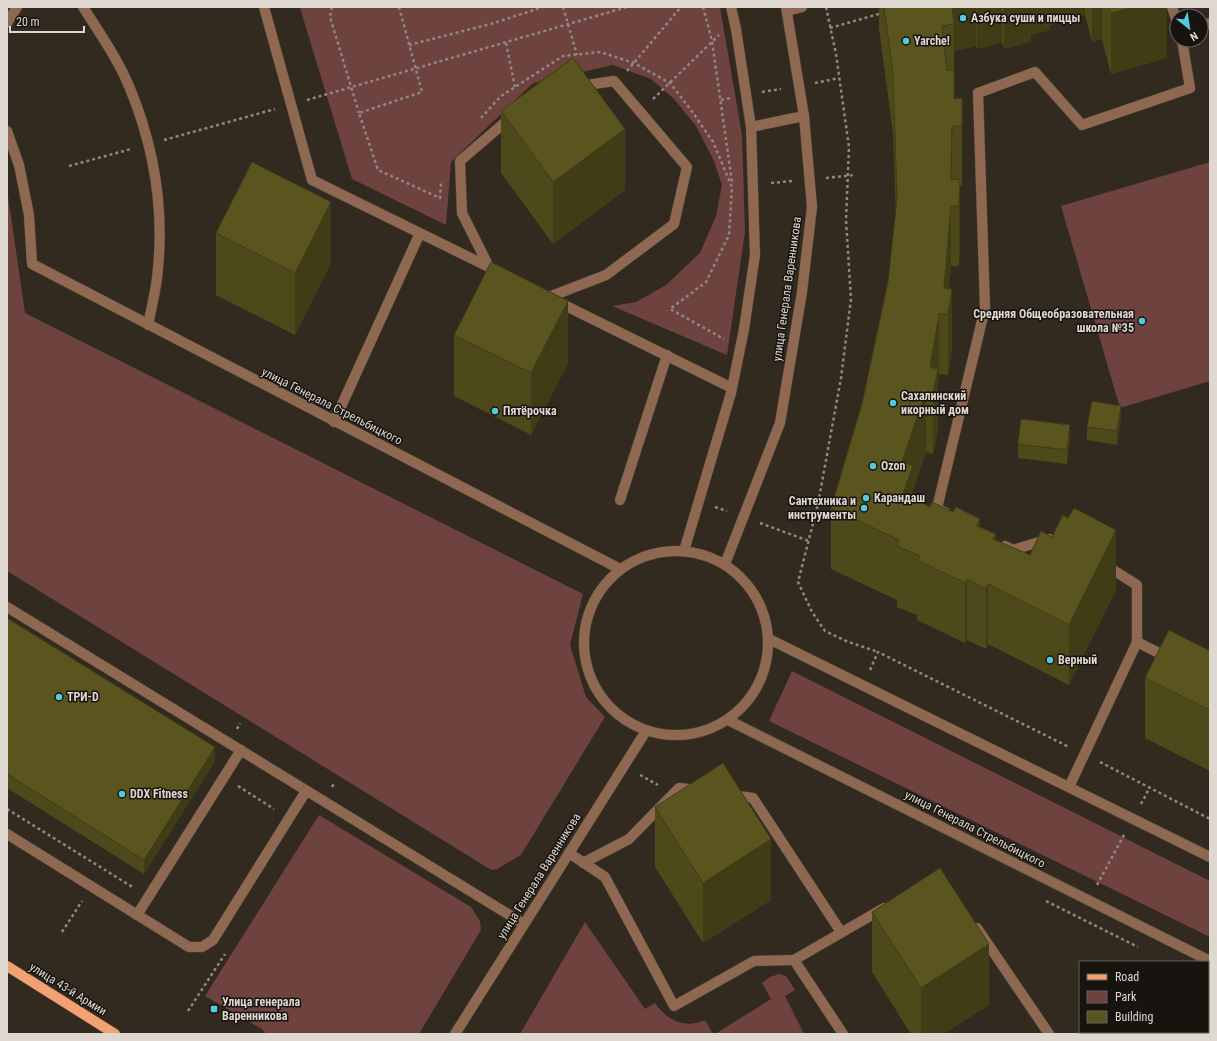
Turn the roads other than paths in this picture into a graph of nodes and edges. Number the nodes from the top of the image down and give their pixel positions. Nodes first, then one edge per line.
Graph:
1 (16, 7) edge
2 (83, 7) edge
3 (264, 7) edge
4 (731, 7) edge
5 (802, 7) edge
6 (786, 9) edge
7 (7, 23) edge
8 (1183, 48) edge
9 (570, 87) edge
10 (518, 111) edge
11 (804, 116) junction
12 (751, 127) junction
13 (7, 131) edge
14 (420, 233) junction
15 (488, 267) junction
16 (509, 277) edge
17 (148, 325) junction
18 (667, 355) junction
19 (732, 388) junction
20 (334, 422) junction
21 (620, 500) dead end
22 (958, 519) edge
23 (1061, 536) edge
24 (999, 542) edge
25 (684, 551) junction
26 (1099, 561) edge
27 (725, 564) junction
28 (620, 569) junction
29 (7, 608) edge
30 (769, 639) junction
31 (1138, 642) junction
32 (1177, 662) edge
33 (728, 720) junction
34 (646, 731) junction
35 (241, 750) junction
36 (1069, 787) junction
37 (306, 791) junction
38 (708, 792) edge
39 (723, 794) edge
40 (7, 834) edge
41 (569, 853) junction
42 (1210, 857) edge
43 (583, 864) junction
44 (890, 905) edge
45 (137, 915) junction
46 (974, 922) edge
47 (524, 924) junction
48 (841, 932) junction
49 (794, 960) junction
50 (1210, 961) edge
51 (7, 966) edge
52 (115, 1034) edge
53 (455, 1034) edge
54 (843, 1034) edge
55 (1049, 1034) edge

1 - 7 street
2 - 17 street
3 - 14 street
4 - 12 street
5 - 6 street
6 - 11 street, улица Генерала Варенникова
8 - 22 street
9 - 18 street
10 - 15 street
11 - 12 street
11 - 27 street, улица Генерала Варенникова
12 - 19 street
13 - 17 street, улица Генерала Стрельбицкого
14 - 15 street
14 - 20 street
15 - 16 street
17 - 20 street, улица Генерала Стрельбицкого
18 - 19 street
18 - 21 street
19 - 25 street
20 - 28 street, улица Генерала Стрельбицкого
23 - 24 street
25 - 27 street
25 - 28 street
26 - 31 street
27 - 30 street
28 - 34 street
29 - 35 street
30 - 33 street
30 - 36 street
31 - 32 street
31 - 36 street
33 - 34 street
33 - 50 street, улица Генерала Стрельбицкого
34 - 41 street, улица Генерала Варенникова
35 - 37 street
35 - 45 street
36 - 42 street
37 - 45 street
37 - 47 street
38 - 43 street
39 - 48 street
40 - 45 street
41 - 43 street
41 - 47 street, улица Генерала Варенникова
43 - 49 street
44 - 48 street
46 - 55 street
47 - 53 street, улица Генерала Варенникова
48 - 49 street
49 - 54 street
51 - 52 main road, улица 43-й Армии

